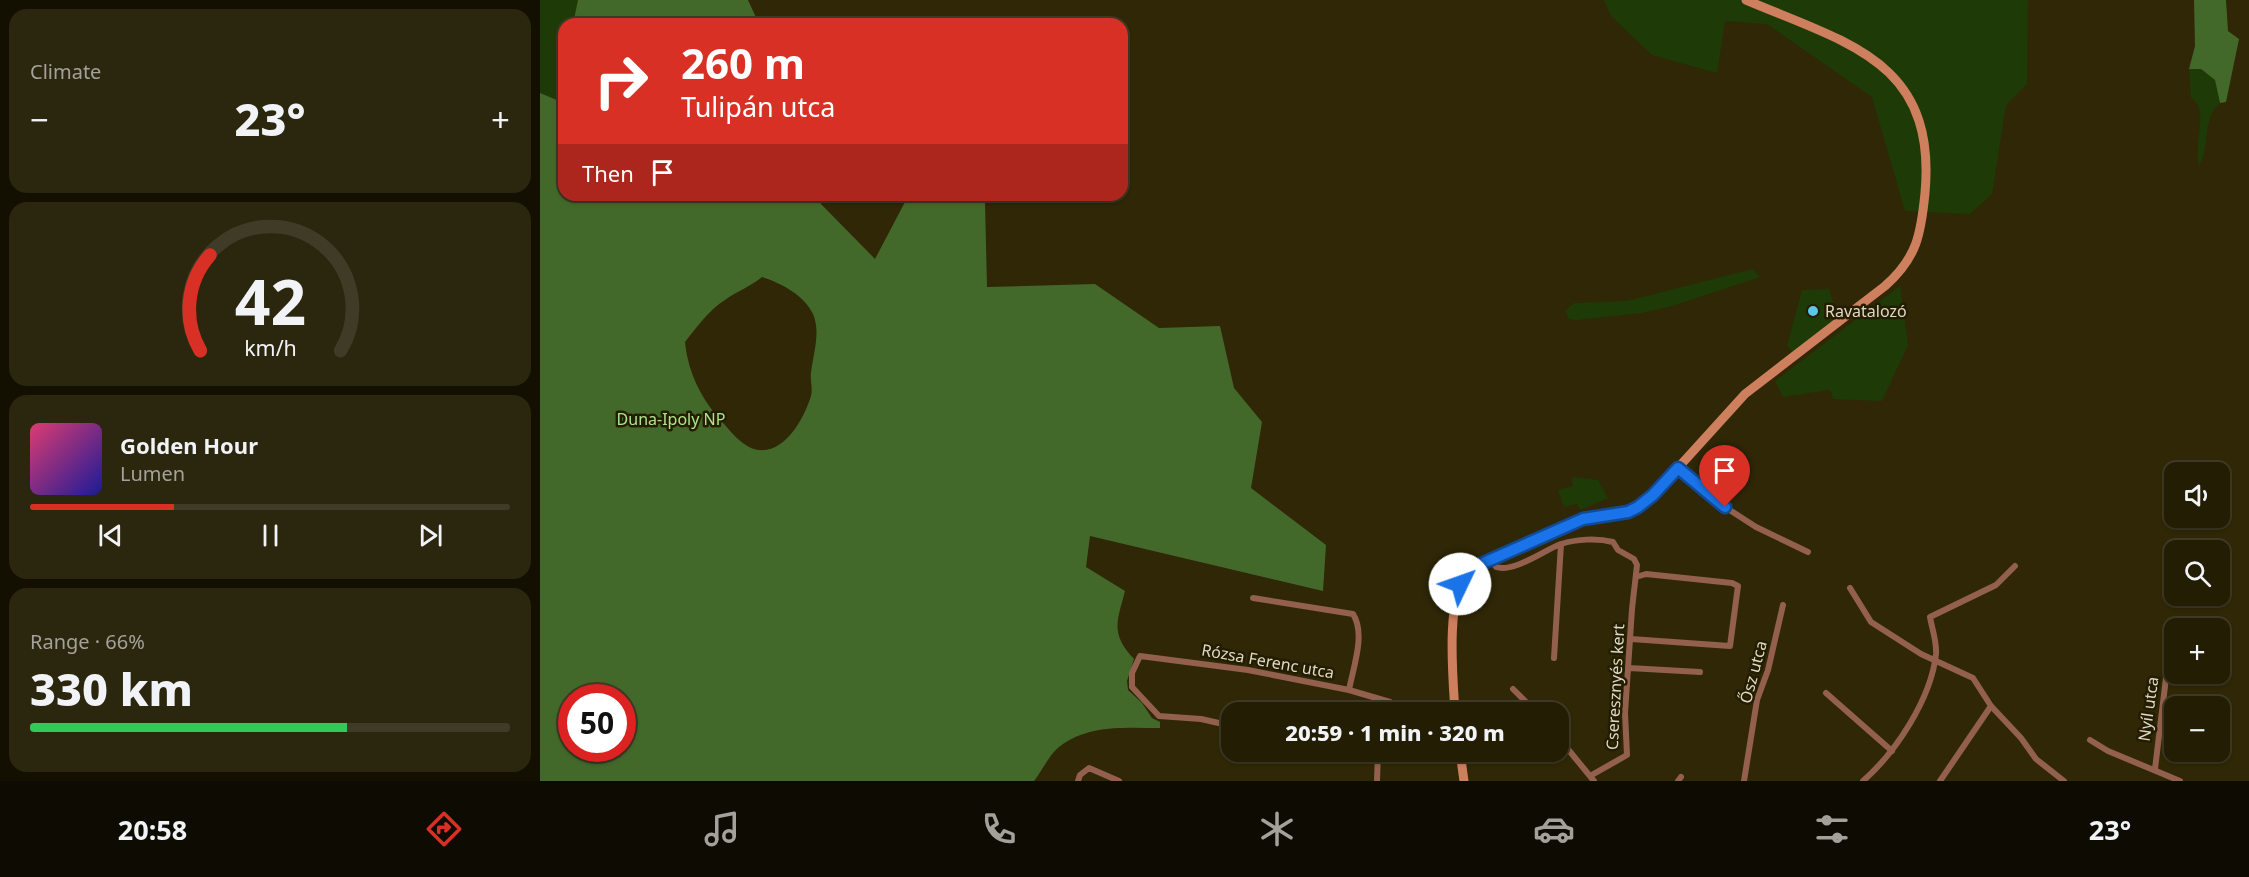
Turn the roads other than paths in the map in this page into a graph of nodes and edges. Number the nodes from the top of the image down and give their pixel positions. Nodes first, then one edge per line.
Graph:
1 (1746, 0) edge
2 (1678, 468) junction
3 (1561, 544) junction
4 (1808, 552) dead end
5 (1491, 559) junction
6 (2015, 566) dead end
7 (1636, 578) junction
8 (1850, 588) dead end
9 (1253, 598) dead end
10 (1783, 605) dead end
11 (1631, 639) junction
12 (1554, 658) dead end
13 (1935, 660) junction
14 (1629, 668) junction
15 (1700, 672) dead end
16 (2165, 684) edge
17 (1513, 689) dead end
18 (1349, 690) junction
19 (1826, 693) dead end
20 (1390, 702) edge
21 (1454, 702) edge
22 (1526, 702) edge
23 (1991, 706) junction
24 (1221, 723) edge
25 (2090, 740) dead end
26 (1569, 750) edge
27 (1892, 751) junction
28 (1377, 762) edge
29 (1461, 762) edge
30 (2155, 769) junction
31 (1592, 778) edge
32 (1078, 781) edge
33 (1119, 781) edge
34 (1377, 781) edge
35 (1464, 781) edge
36 (1744, 781) edge
37 (1863, 781) edge
38 (1940, 781) edge
39 (2064, 781) edge
40 (2180, 781) edge

1 - 2 main road
2 - 4 street
2 - 5 main road
3 - 5 street
3 - 7 street
3 - 12 street
5 - 21 main road
6 - 13 street
7 - 11 street, Cseresznyés kert
7 - 11 street
8 - 13 street
9 - 18 street
10 - 36 street, Ősz utca
11 - 14 street, Cseresznyés kert
13 - 23 street
13 - 27 street
14 - 15 street
14 - 31 street, Cseresznyés kert
16 - 30 street, Nyíl utca
17 - 22 street
18 - 20 street, Rózsa Ferenc utca
18 - 24 street, Rózsa Ferenc utca
19 - 27 street
23 - 38 street
23 - 39 street
25 - 30 street
26 - 31 street
27 - 37 street
28 - 34 street
29 - 35 main road
30 - 40 street
32 - 33 street

